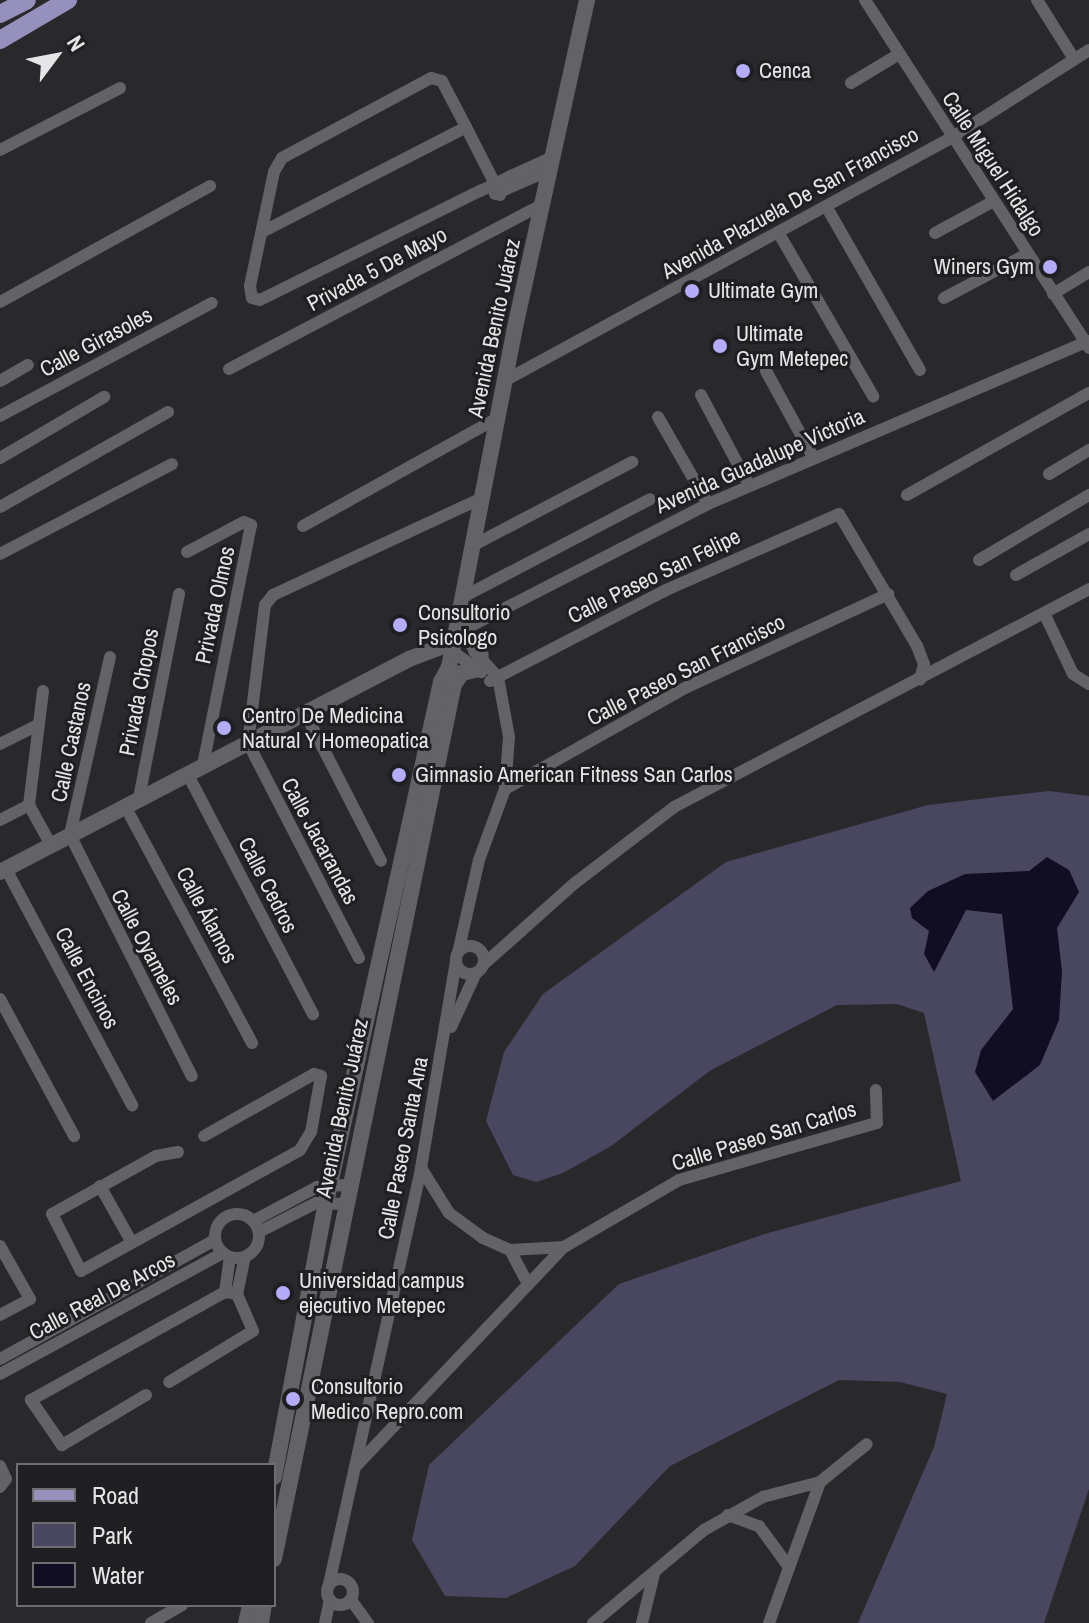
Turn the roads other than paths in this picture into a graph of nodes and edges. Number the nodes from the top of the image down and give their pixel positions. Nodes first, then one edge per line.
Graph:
1 (27, 0) edge
2 (68, 0) edge
3 (587, 0) edge
4 (865, 0) edge
5 (1037, 0) edge
6 (2, 8) edge
7 (1, 39) edge
8 (1089, 50) edge
9 (899, 54) junction
10 (1074, 59) junction
11 (851, 83) dead end
12 (120, 88) dead end
13 (466, 127) junction
14 (951, 138) junction
15 (0, 150) edge
16 (552, 164) junction
17 (210, 186) dead end
18 (497, 190) junction
19 (992, 202) junction
20 (543, 204) junction
21 (826, 206) junction
22 (262, 232) junction
23 (778, 232) junction
24 (935, 233) dead end
25 (1027, 254) junction
26 (1089, 272) edge
27 (1053, 294) junction
28 (944, 298) dead end
29 (0, 302) edge
30 (212, 303) dead end
31 (1088, 344) edge
32 (28, 365) dead end
33 (229, 369) dead end
34 (920, 370) dead end
35 (766, 371) dead end
36 (0, 381) edge
37 (504, 381) junction
38 (1089, 393) edge
39 (701, 395) dead end
40 (873, 396) dead end
41 (104, 397) dead end
42 (168, 412) dead end
43 (0, 416) edge
44 (658, 417) dead end
45 (496, 419) junction
46 (1089, 450) edge
47 (813, 457) junction
48 (0, 458) edge
49 (632, 462) dead end
50 (172, 464) dead end
51 (1049, 474) dead end
52 (749, 485) junction
53 (907, 495) dead end
54 (1089, 495) edge
55 (482, 498) junction
56 (650, 499) dead end
57 (708, 504) junction
58 (0, 507) edge
59 (303, 526) dead end
60 (1089, 534) edge
61 (472, 546) junction
62 (187, 552) dead end
63 (0, 554) edge
64 (979, 560) dead end
65 (1016, 575) dead end
66 (1089, 589) edge
67 (179, 594) dead end
68 (888, 594) junction
69 (461, 598) junction
70 (1045, 615) junction
71 (453, 641) junction
72 (917, 646) junction
73 (110, 657) dead end
74 (952, 664) junction
75 (489, 674) junction
76 (920, 680) junction
77 (454, 684) junction
78 (1089, 684) edge
79 (43, 691) dead end
80 (305, 713) junction
81 (38, 725) junction
82 (248, 743) junction
83 (0, 744) edge
84 (203, 766) junction
85 (188, 775) junction
86 (505, 789) junction
87 (132, 802) junction
88 (29, 805) junction
89 (0, 820) edge
90 (70, 835) junction
91 (51, 845) junction
92 (381, 861) dead end
93 (3, 871) edge
94 (469, 902) junction
95 (359, 958) dead end
96 (457, 958) junction
97 (478, 958) junction
98 (0, 999) edge
99 (313, 1014) dead end
100 (445, 1041) junction
101 (252, 1043) dead end
102 (192, 1076) dead end
103 (876, 1090) dead end
104 (132, 1105) dead end
105 (74, 1136) dead end
106 (204, 1136) dead end
107 (178, 1152) dead end
108 (421, 1168) junction
109 (331, 1182) junction
110 (348, 1185) junction
111 (100, 1186) junction
112 (234, 1190) junction
113 (326, 1202) junction
114 (344, 1204) junction
115 (201, 1209) junction
116 (237, 1214) junction
117 (220, 1222) junction
118 (256, 1226) junction
119 (215, 1240) junction
120 (131, 1241) junction
121 (0, 1246) edge
122 (564, 1247) junction
123 (510, 1250) junction
124 (227, 1255) junction
125 (245, 1257) junction
126 (528, 1284) junction
127 (231, 1293) junction
128 (0, 1315) edge
129 (0, 1359) edge
130 (0, 1374) edge
131 (169, 1382) dead end
132 (146, 1395) dead end
133 (867, 1444) dead end
134 (0, 1466) edge
135 (276, 1466) edge
136 (355, 1467) junction
137 (820, 1482) junction
138 (0, 1487) edge
139 (728, 1515) junction
140 (339, 1544) junction
141 (276, 1549) edge
142 (789, 1567) junction
143 (654, 1574) junction
144 (345, 1579) junction
145 (329, 1584) junction
146 (330, 1600) junction
147 (351, 1600) junction
148 (179, 1607) edge
149 (151, 1623) edge
150 (325, 1623) edge
151 (368, 1623) edge
152 (593, 1623) edge
153 (642, 1623) edge
154 (769, 1623) edge

1 - 6 main road
2 - 7 main road
3 - 16 main road, Avenida Benito Juárez
4 - 9 street, Calle Miguel Hidalgo
5 - 10 street
8 - 10 street, Avenida Plazuela De San Francisco
9 - 11 street
9 - 14 street, Calle Miguel Hidalgo
10 - 14 street, Avenida Plazuela De San Francisco
12 - 15 street
13 - 18 street
13 - 22 street
13 - 22 street
14 - 19 street, Calle Miguel Hidalgo
14 - 21 street, Avenida Plazuela De San Francisco
16 - 18 street
16 - 20 main road, Avenida Benito Juárez
17 - 29 street
18 - 22 street
19 - 24 street
19 - 25 street, Calle Miguel Hidalgo
20 - 33 street, Privada 5 De Mayo
20 - 37 main road, Avenida Benito Juárez
21 - 23 street, Avenida Plazuela De San Francisco
21 - 34 street
23 - 37 street, Avenida Plazuela De San Francisco
23 - 40 street
25 - 27 street, Calle Miguel Hidalgo
25 - 28 street
26 - 27 street
27 - 31 street, Calle Miguel Hidalgo
30 - 43 street, Calle Girasoles
31 - 47 street, Avenida Guadalupe Victoria
32 - 36 street
35 - 47 street
37 - 45 main road, Avenida Benito Juárez
38 - 53 street
39 - 52 street
41 - 48 street
42 - 58 street
44 - 57 street
45 - 55 main road, Avenida Benito Juárez
45 - 59 street
46 - 51 street
47 - 52 street, Avenida Guadalupe Victoria
49 - 61 street
50 - 63 street
52 - 57 street, Avenida Guadalupe Victoria
54 - 64 street
55 - 61 main road, Avenida Benito Juárez
55 - 82 street
56 - 69 street
57 - 71 street, Avenida Guadalupe Victoria
60 - 65 street
61 - 69 main road, Avenida Benito Juárez
62 - 84 street, Privada Olmos
66 - 70 street
67 - 87 street, Privada Chopos
68 - 72 street
68 - 75 street, Calle Paseo San Felipe
68 - 86 street, Calle Paseo San Francisco
69 - 71 main road, Avenida Benito Juárez
70 - 74 street
70 - 78 street
71 - 75 main road
71 - 75 street
71 - 77 main road, Avenida Benito Juárez
71 - 80 main road
71 - 109 main road, Avenida Benito Juárez
72 - 74 street
72 - 76 street
73 - 90 street, Calle Castanos
74 - 76 street
75 - 77 main road
75 - 86 street, Calle Paseo Santa Ana
76 - 97 street
77 - 110 main road, Avenida Benito Juárez
79 - 81 street
80 - 82 main road
80 - 92 street
81 - 83 street
81 - 88 street
82 - 84 main road
82 - 95 street, Calle Jacarandas
84 - 85 main road
85 - 87 main road
85 - 99 street, Calle Cedros
86 - 94 street, Calle Paseo Santa Ana
87 - 90 main road
87 - 101 street, Calle Álamos
88 - 89 street
88 - 91 street
90 - 91 main road
90 - 102 street, Calle Oyameles
91 - 93 main road
93 - 104 street, Calle Encinos
94 - 96 street, Calle Paseo Santa Ana
94 - 97 street, Calle Paseo Santa Ana
96 - 97 street
96 - 97 street
96 - 100 street, Calle Paseo Santa Ana
97 - 100 street, Calle Paseo Santa Ana
98 - 105 street
100 - 108 street, Calle Paseo Santa Ana
103 - 122 street, Calle Paseo San Carlos
106 - 112 street
107 - 111 street
108 - 123 street
108 - 136 street, Calle Paseo Santa Ana
109 - 110 street
109 - 113 main road, Avenida Benito Juárez
109 - 118 street
110 - 114 main road, Avenida Benito Juárez
111 - 120 street
111 - 120 street
112 - 115 street
112 - 116 street
113 - 114 street
113 - 118 street
113 - 135 main road, Avenida Benito Juárez
114 - 141 main road, Avenida Benito Juárez
115 - 117 street
115 - 120 street
116 - 117 street
116 - 118 street
117 - 119 street
118 - 125 street
119 - 124 street
119 - 129 street, Calle Real De Arcos
121 - 128 street
122 - 123 street
122 - 126 street, Calle Paseo San Carlos
123 - 126 street
124 - 125 street
124 - 127 street
124 - 130 street, Calle Real De Arcos
125 - 127 street
126 - 136 street, Calle Paseo San Carlos
127 - 131 street
127 - 132 street
133 - 137 street
134 - 138 street
136 - 140 street, Calle Paseo Santa Ana
137 - 139 street
137 - 142 street
139 - 142 street
139 - 143 street
140 - 144 street, Calle Paseo Santa Ana
140 - 145 street, Calle Paseo Santa Ana
142 - 154 street
143 - 152 street
143 - 153 street
144 - 145 street
144 - 147 street
145 - 146 street
146 - 147 street
146 - 150 street
147 - 151 street
148 - 149 street

